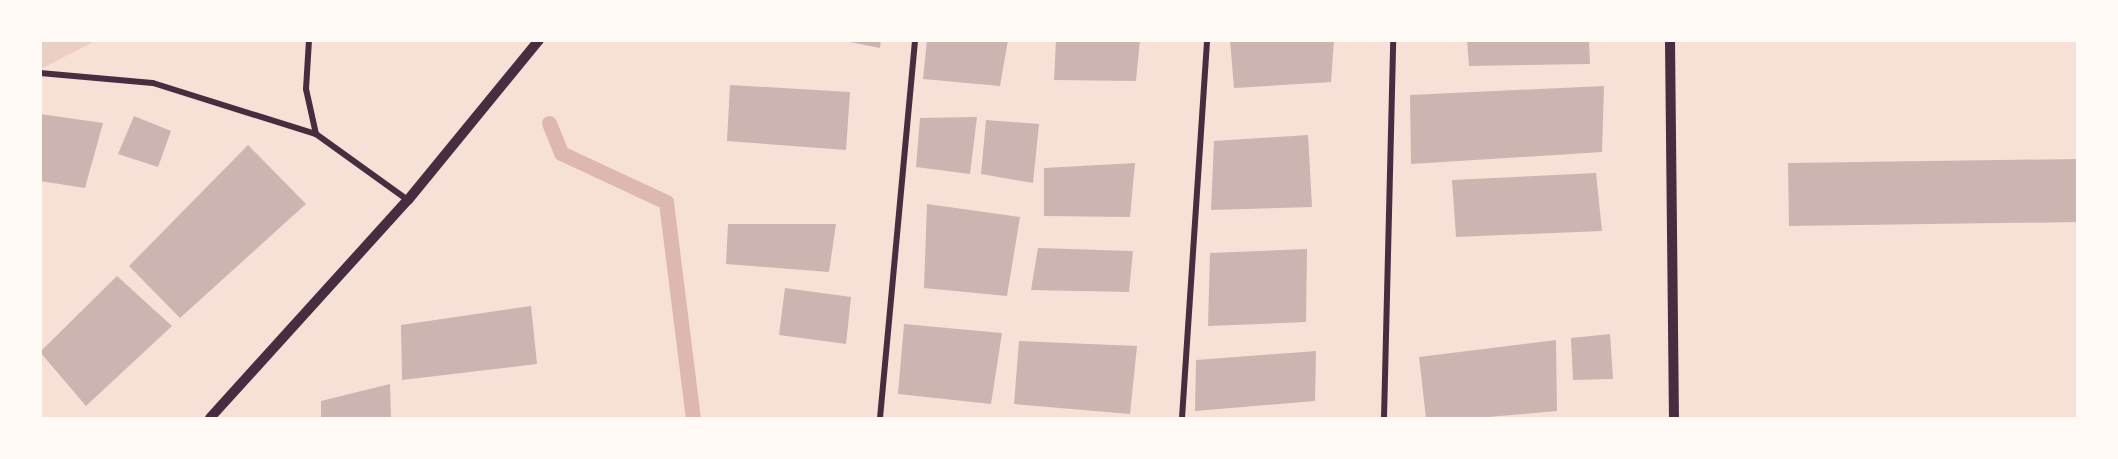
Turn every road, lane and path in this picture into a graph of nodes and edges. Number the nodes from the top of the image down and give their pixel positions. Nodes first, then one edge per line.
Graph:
1 (309, 40) edge
2 (539, 40) edge
3 (915, 40) edge
4 (1207, 40) edge
5 (1393, 40) edge
6 (1670, 40) edge
7 (40, 73) edge
8 (316, 134) junction
9 (408, 201) junction
10 (210, 418) edge
11 (880, 418) edge
12 (1182, 418) edge
13 (1384, 418) edge
14 (1674, 418) edge

1 - 8 street
2 - 9 street
3 - 11 street
4 - 12 street
5 - 13 street
6 - 14 street
7 - 8 street
8 - 9 street
9 - 10 street

